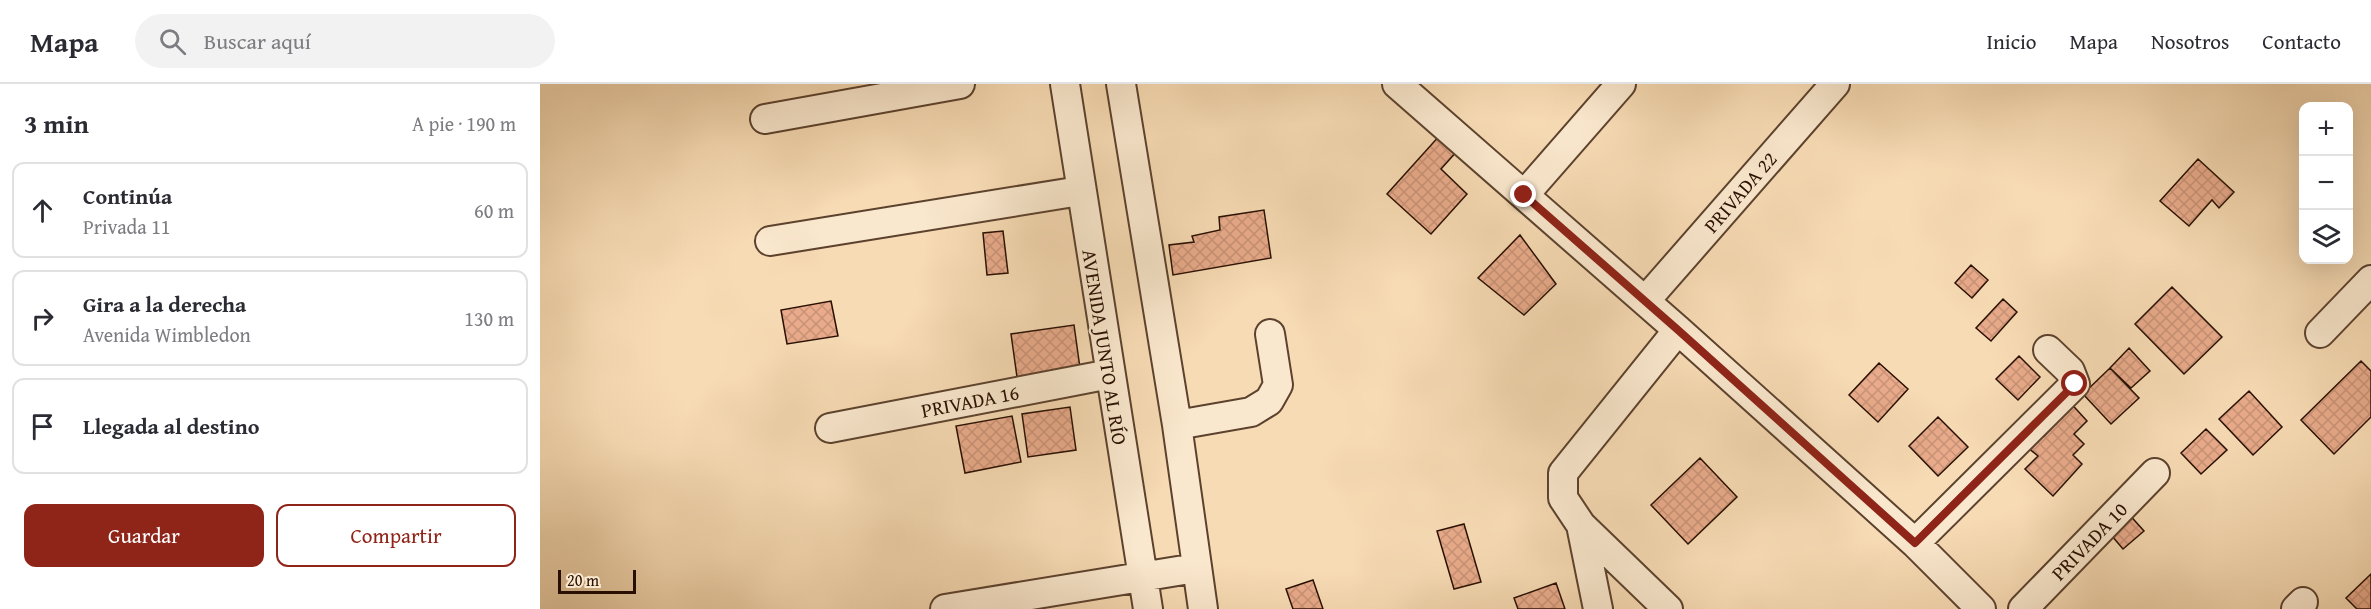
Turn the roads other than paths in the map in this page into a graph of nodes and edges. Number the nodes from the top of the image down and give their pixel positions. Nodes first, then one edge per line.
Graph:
1 (960, 84) edge
2 (1065, 84) edge
3 (1121, 84) edge
4 (1396, 84) edge
5 (1621, 84) edge
6 (1835, 84) edge
7 (765, 119) dead end
8 (1080, 191) junction
9 (1524, 195) junction
10 (770, 241) dead end
11 (2371, 280) edge
12 (1645, 301) junction
13 (1678, 330) junction
14 (2320, 333) dead end
15 (1270, 334) dead end
16 (2048, 350) dead end
17 (1110, 374) junction
18 (1177, 425) junction
19 (830, 428) dead end
20 (2155, 472) dead end
21 (1581, 525) junction
22 (1915, 543) junction
23 (1196, 568) junction
24 (1143, 576) junction
25 (945, 609) edge
26 (1148, 609) edge
27 (1203, 609) edge
28 (1598, 609) edge
29 (1668, 609) edge
30 (1981, 609) edge
31 (2023, 609) edge

1 - 7 street
2 - 8 street, AVENIDA JUNTO AL RÍO
3 - 18 street
4 - 9 street
5 - 9 street
6 - 12 street, PRIVADA 22
8 - 10 street
8 - 17 street, AVENIDA JUNTO AL RÍO
9 - 12 street
11 - 14 street
12 - 13 street
13 - 21 street
13 - 22 street
15 - 18 street
16 - 22 street
17 - 19 street, PRIVADA 16
17 - 24 street, AVENIDA JUNTO AL RÍO
18 - 23 street
20 - 31 street, PRIVADA 10
21 - 28 street
21 - 29 street
22 - 30 street
23 - 24 street
23 - 27 street
24 - 25 street
24 - 26 street, AVENIDA JUNTO AL RÍO

